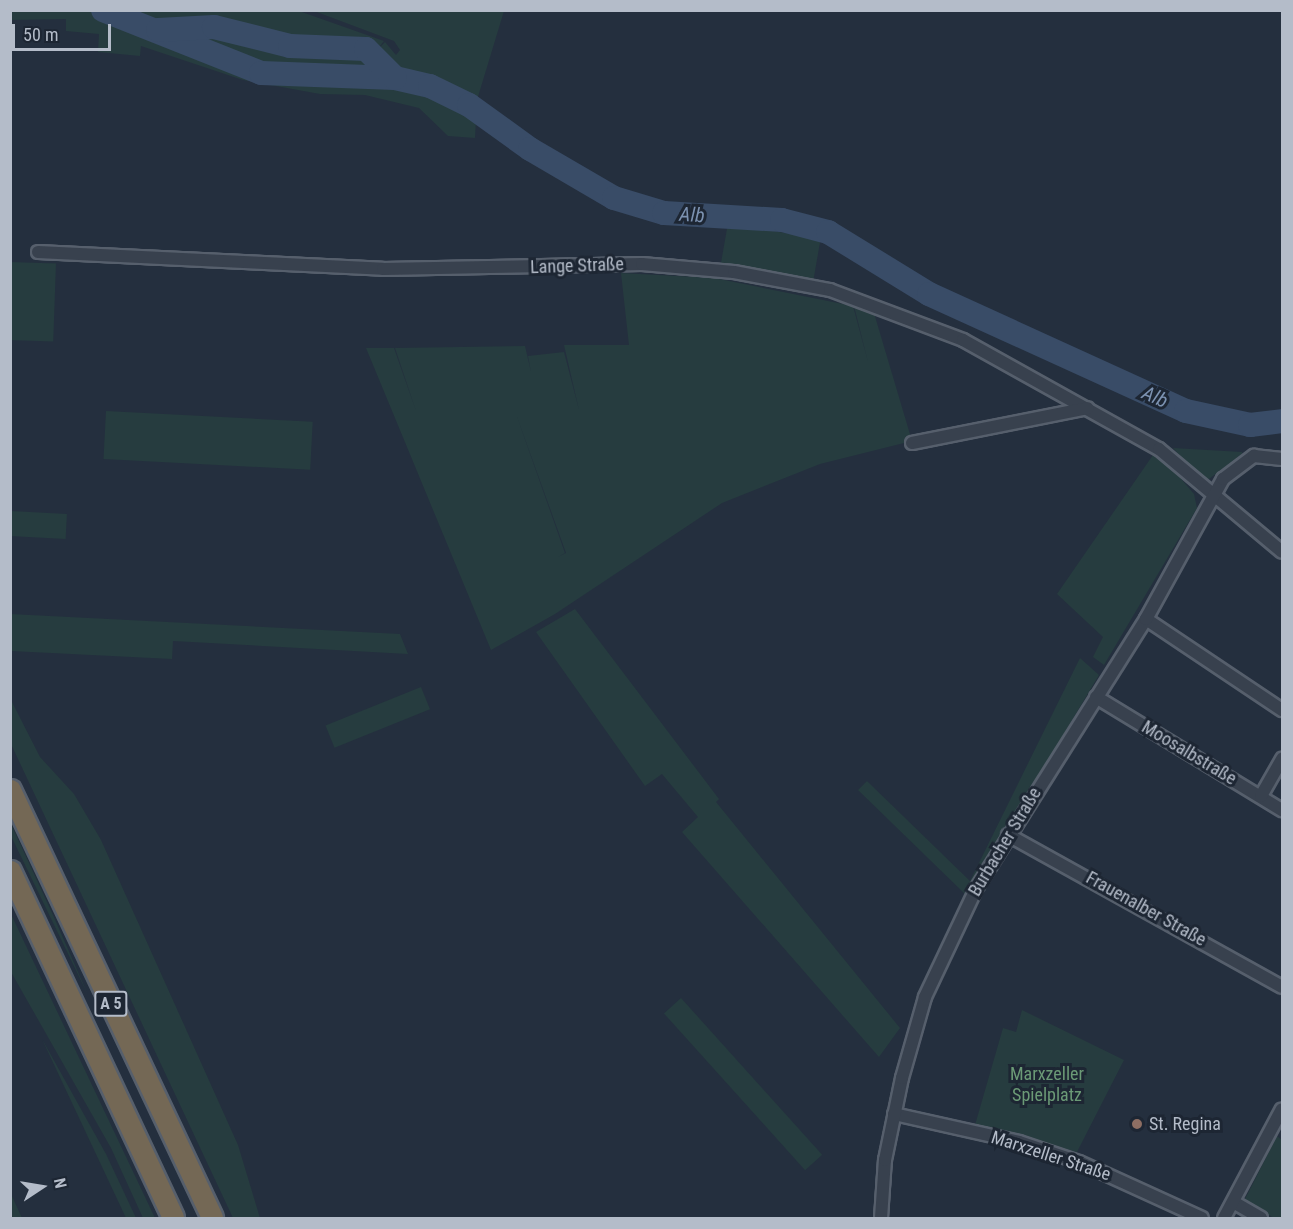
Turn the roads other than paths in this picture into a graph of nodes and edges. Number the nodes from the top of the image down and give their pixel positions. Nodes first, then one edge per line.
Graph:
1 (38, 252) dead end
2 (1088, 408) junction
3 (912, 443) dead end
4 (1282, 459) edge
5 (1215, 499) junction
6 (1282, 552) edge
7 (1146, 619) junction
8 (1096, 697) junction
9 (1282, 710) edge
10 (1282, 759) edge
11 (10, 790) edge
12 (1261, 796) junction
13 (1282, 810) edge
14 (1008, 835) junction
15 (10, 871) edge
16 (1282, 987) edge
17 (1282, 1109) edge
18 (894, 1114) junction
19 (1235, 1203) junction
20 (173, 1218) edge
21 (212, 1218) edge
22 (881, 1218) edge
23 (1202, 1218) edge
24 (1224, 1218) edge
25 (1261, 1218) edge

1 - 2 street, Lange Straße
2 - 3 street
2 - 5 street, Lange Straße
4 - 5 street
5 - 6 street, Lange Straße
5 - 7 street, Burbacher Straße
7 - 8 street, Burbacher Straße
7 - 9 street
8 - 12 street, Moosalbstraße
8 - 14 street, Burbacher Straße
10 - 12 street
11 - 21 highway, A 5
12 - 13 street, Moosalbstraße
14 - 16 street, Frauenalber Straße
14 - 18 street, Burbacher Straße
15 - 20 highway, A 5
17 - 19 street
18 - 22 street, Burbacher Straße
18 - 23 street, Marxzeller Straße
19 - 24 street
19 - 25 street

